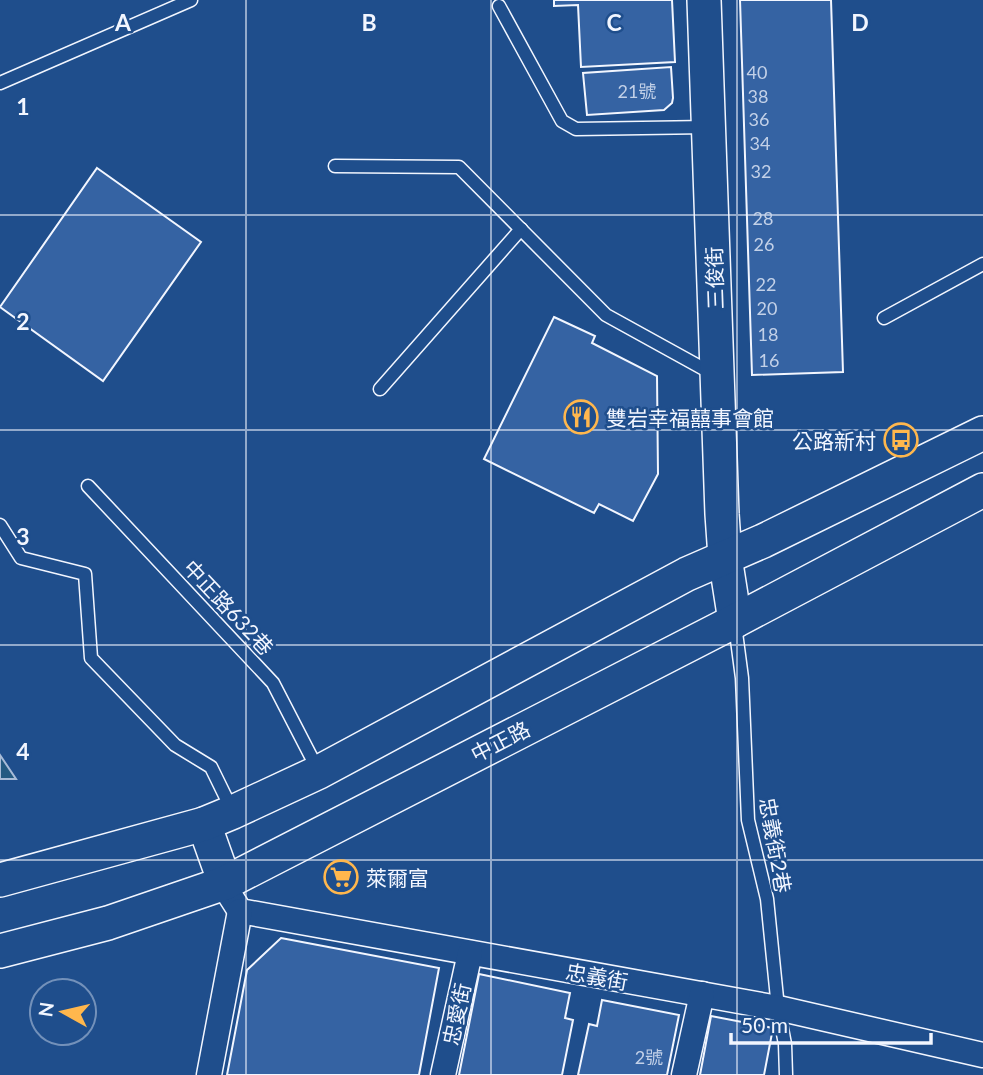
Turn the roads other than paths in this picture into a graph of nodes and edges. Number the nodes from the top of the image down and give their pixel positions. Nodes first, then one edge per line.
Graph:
1 (191, 0) edge
2 (704, 0) edge
3 (499, 6) dead end
4 (0, 83) edge
5 (708, 127) junction
6 (335, 166) dead end
7 (521, 229) junction
8 (983, 264) edge
9 (884, 318) dead end
10 (717, 376) junction
11 (380, 389) dead end
12 (983, 433) edge
13 (88, 486) dead end
14 (983, 491) edge
15 (0, 525) edge
16 (725, 556) junction
17 (735, 621) junction
18 (318, 772) junction
19 (218, 818) junction
20 (0, 880) edge
21 (233, 897) junction
22 (0, 951) edge
23 (470, 953) junction
24 (702, 995) junction
25 (778, 1008) junction
26 (983, 1055) edge
27 (209, 1075) edge
28 (443, 1075) edge
29 (684, 1075) edge
30 (786, 1075) edge

1 - 4 lane
2 - 5 main road, 三俊街
3 - 5 lane
5 - 10 main road, 三俊街
6 - 7 lane
7 - 10 lane
7 - 11 lane
8 - 9 lane
10 - 16 main road, 三俊街
12 - 16 main road
13 - 18 lane, 中正路632巷
14 - 17 main road, 中正路
15 - 19 lane
16 - 17 main road, 三俊街
16 - 18 main road
17 - 21 main road, 中正路
17 - 25 lane, 忠義街2巷
18 - 19 main road
19 - 20 main road
19 - 21 main road
21 - 22 main road, 中正路
21 - 23 street, 忠義街
21 - 27 street
23 - 24 street, 忠義街
23 - 28 street, 忠愛街
24 - 25 street, 忠義街
24 - 29 street
25 - 26 street, 忠義街
25 - 30 lane, 忠義街2巷

